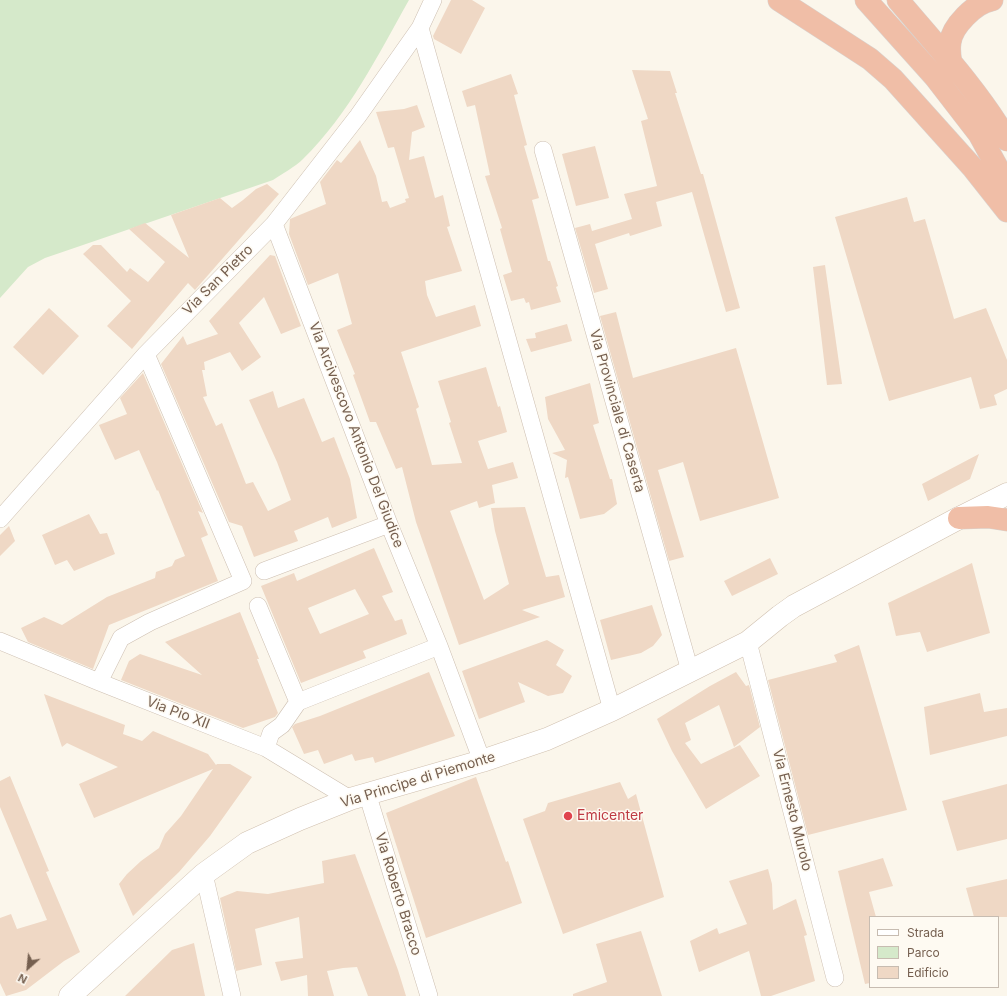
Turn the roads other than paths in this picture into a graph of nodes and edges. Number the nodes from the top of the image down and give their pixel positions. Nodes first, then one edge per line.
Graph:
1 (434, 0) edge
2 (779, 0) edge
3 (866, 0) edge
4 (898, 0) edge
5 (992, 0) edge
6 (420, 28) junction
7 (951, 63) junction
8 (1007, 140) edge
9 (543, 150) dead end
10 (1007, 185) edge
11 (1007, 211) edge
12 (274, 224) junction
13 (146, 354) junction
14 (1007, 494) edge
15 (959, 518) junction
16 (0, 519) edge
17 (1007, 520) edge
18 (389, 524) junction
19 (264, 571) dead end
20 (258, 606) dead end
21 (0, 642) edge
22 (748, 642) junction
23 (439, 646) junction
24 (690, 671) junction
25 (99, 682) junction
26 (298, 702) junction
27 (612, 710) junction
28 (266, 748) junction
29 (482, 761) junction
30 (359, 796) junction
31 (204, 874) junction
32 (835, 978) dead end
33 (70, 996) edge
34 (232, 996) edge
35 (429, 996) edge

1 - 6 street, Via San Pietro
2 - 11 highway
3 - 10 highway
4 - 7 highway
5 - 7 highway
6 - 12 street, Via San Pietro
6 - 27 street
7 - 8 highway
9 - 24 street, Via Provinciale di Caserta
12 - 13 street, Via San Pietro
12 - 18 street, Via Arcivescovo Antonio Del Giudice
13 - 16 street, Via San Pietro
13 - 25 street
14 - 15 main road, Via Principe di Piemonte
15 - 17 highway
15 - 22 main road, Via Principe di Piemonte
18 - 19 street
18 - 23 street, Via Arcivescovo Antonio Del Giudice
20 - 26 street
21 - 25 street, Via Pio XII
22 - 24 main road, Via Principe di Piemonte
22 - 32 street, Via Ernesto Murolo
23 - 26 street
23 - 29 street, Via Arcivescovo Antonio Del Giudice
24 - 27 main road, Via Principe di Piemonte
25 - 28 street, Via Pio XII
26 - 28 street
27 - 29 main road, Via Principe di Piemonte
28 - 30 street, Via Pio XII
29 - 30 main road, Via Principe di Piemonte
30 - 31 main road, Via Principe di Piemonte
30 - 35 street, Via Roberto Bracco
31 - 33 main road, Via Principe di Piemonte
31 - 34 street

